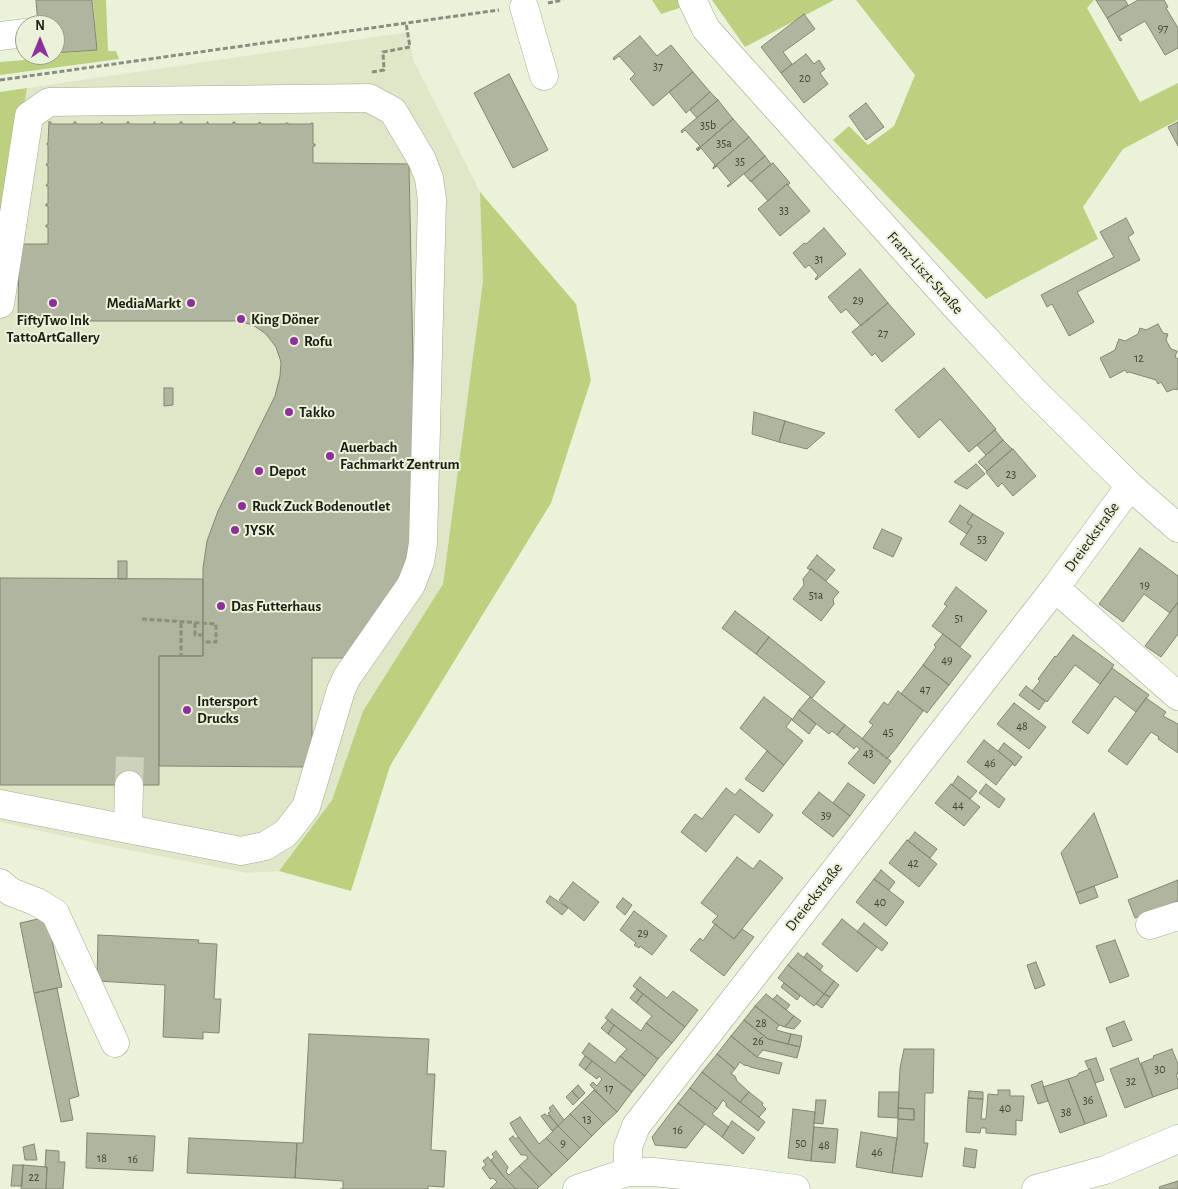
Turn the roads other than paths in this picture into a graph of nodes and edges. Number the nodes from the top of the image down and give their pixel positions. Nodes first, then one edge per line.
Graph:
1 (692, 0) edge
2 (524, 6) road end
3 (15, 34) edge
4 (0, 36) edge
5 (544, 76) dead end
6 (0, 304) edge
7 (1130, 486) junction
8 (1178, 528) edge
9 (1055, 588) junction
10 (1178, 696) edge
11 (129, 785) tunnel mouth
12 (0, 804) edge
13 (128, 829) junction
14 (0, 883) edge
15 (1178, 916) edge
16 (1150, 925) dead end
17 (114, 1043) dead end
18 (1178, 1139) edge
19 (628, 1172) junction
20 (1108, 1179) edge
21 (578, 1189) edge
22 (796, 1189) edge
23 (1036, 1189) edge

1 - 7 street, Franz-Liszt-Straße
2 - 5 street
3 - 4 street
6 - 13 street
7 - 8 street, Franz-Liszt-Straße
7 - 9 street, Dreieckstraße
9 - 10 street
9 - 19 street, Dreieckstraße
11 - 13 street
12 - 13 street
14 - 17 street
15 - 16 street
18 - 20 street
19 - 21 street
19 - 22 street
20 - 23 street

